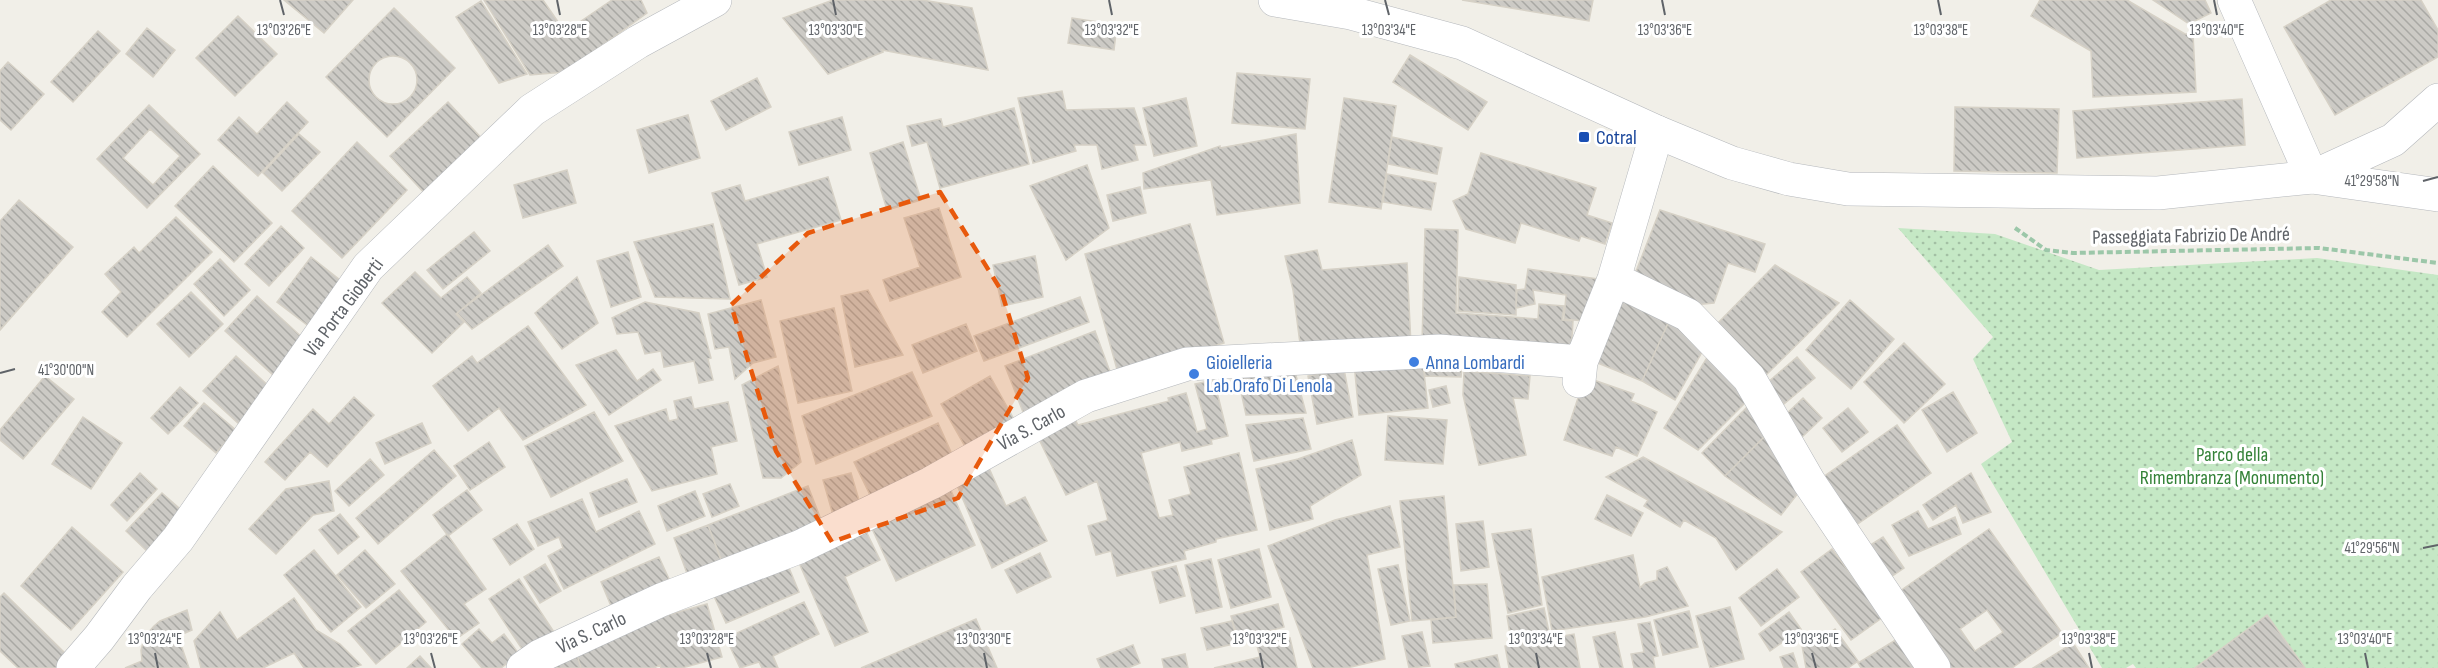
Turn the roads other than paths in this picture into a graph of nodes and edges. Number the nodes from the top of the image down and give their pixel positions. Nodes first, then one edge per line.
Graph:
1 (715, 0) edge
2 (1275, 0) edge
3 (2234, 0) edge
4 (2438, 100) edge
5 (1657, 132) junction
6 (2312, 177) junction
7 (2438, 195) edge
8 (1614, 279) junction
9 (73, 668) edge
10 (523, 668) edge
11 (1934, 668) edge

1 - 9 street, Via Porta Gioberti
2 - 5 street
3 - 6 street
4 - 6 street
5 - 6 street
5 - 8 street
6 - 7 street
8 - 10 street, Via S. Carlo
8 - 11 street

